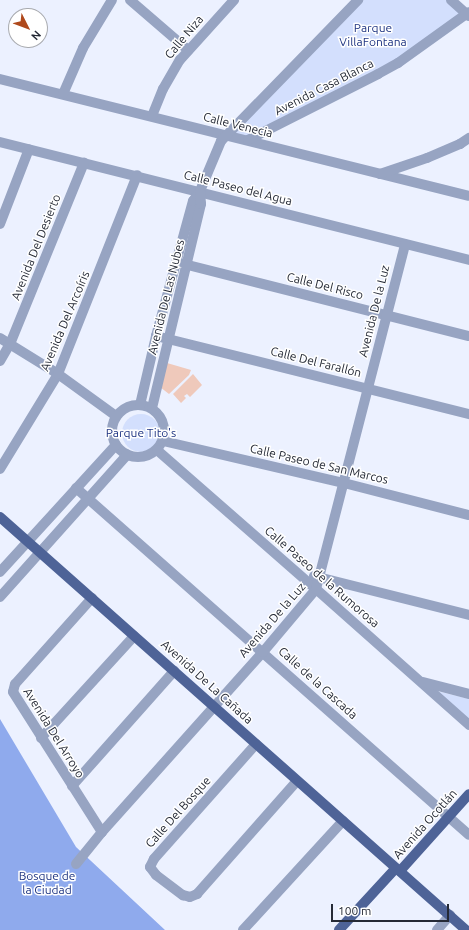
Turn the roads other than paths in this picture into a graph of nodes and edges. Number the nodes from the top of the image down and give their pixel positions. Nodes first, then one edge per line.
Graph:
1 (112, 0) edge
2 (130, 0) edge
3 (234, 0) edge
4 (358, 0) edge
5 (451, 0) edge
6 (468, 14) edge
7 (188, 50) junction
8 (0, 79) edge
9 (63, 94) junction
10 (152, 116) junction
11 (225, 135) junction
12 (469, 138) edge
13 (248, 140) junction
14 (0, 142) edge
15 (29, 149) junction
16 (84, 163) junction
17 (380, 174) junction
18 (137, 175) junction
19 (200, 191) junction
20 (469, 196) edge
21 (0, 224) edge
22 (404, 244) junction
23 (469, 260) edge
24 (176, 262) junction
25 (188, 266) junction
26 (386, 315) junction
27 (156, 336) junction
28 (469, 336) edge
29 (0, 338) edge
30 (170, 339) junction
31 (10, 344) junction
32 (0, 361) edge
33 (58, 374) junction
34 (368, 389) junction
35 (140, 405) junction
36 (152, 408) junction
37 (469, 414) edge
38 (116, 416) junction
39 (163, 441) junction
40 (116, 445) junction
41 (156, 450) junction
42 (126, 455) junction
43 (0, 469) edge
44 (344, 483) junction
45 (76, 488) junction
46 (89, 499) junction
47 (469, 514) edge
48 (0, 517) edge
49 (28, 541) junction
50 (41, 552) junction
51 (0, 572) edge
52 (298, 573) junction
53 (319, 578) junction
54 (316, 589) junction
55 (0, 597) edge
56 (92, 598) junction
57 (469, 615) edge
58 (134, 636) junction
59 (263, 652) junction
60 (174, 671) junction
61 (419, 681) junction
62 (469, 694) edge
63 (214, 706) junction
64 (469, 725) edge
65 (41, 738) junction
66 (256, 744) junction
67 (298, 781) junction
68 (72, 786) junction
69 (469, 794) edge
70 (450, 817) junction
71 (343, 821) junction
72 (102, 832) junction
73 (469, 835) edge
74 (76, 864) dead end
75 (398, 869) junction
76 (450, 915) junction
77 (243, 930) edge
78 (339, 930) edge
79 (437, 930) edge
80 (466, 930) edge

1 - 9 street
2 - 7 street
3 - 7 street, Calle Niza
4 - 11 street, Avenida De Las Nubes
5 - 6 street
6 - 13 street, Avenida Casa Blanca
7 - 10 street, Calle Niza
8 - 9 street, Calle Venecia
9 - 10 street, Calle Venecia
10 - 11 street, Calle Venecia
11 - 13 street, Calle Venecia
11 - 19 street, Avenida De Las Nubes
12 - 17 street
13 - 17 street, Calle Venecia
14 - 15 street, Calle Paseo del Agua
15 - 16 street, Calle Paseo del Agua
15 - 21 street
16 - 18 street, Calle Paseo del Agua
16 - 31 street, Avenida Del Desierto
17 - 20 street, Calle Venecia
18 - 19 street, Calle Paseo del Agua
18 - 33 street, Avenida Del Arcoíris
19 - 22 street, Calle Paseo del Agua
19 - 24 street, Avenida De Las Nubes
19 - 25 street, Avenida De Las Nubes
22 - 23 street, Calle Paseo del Agua
22 - 26 street, Avenida De la Luz
24 - 25 street, Calle Del Risco
24 - 27 street, Avenida De Las Nubes
25 - 26 street, Calle Del Risco
25 - 30 street, Avenida De Las Nubes
26 - 28 street, Calle Del Risco
26 - 34 street, Avenida De la Luz
27 - 30 street, Calle Del Farallón
27 - 35 street, Avenida De Las Nubes
29 - 31 street
30 - 34 street, Calle Del Farallón
30 - 36 street, Avenida De Las Nubes
31 - 32 street, Avenida Del Desierto
31 - 33 street
33 - 38 street
33 - 43 street, Avenida Del Arcoíris
34 - 37 street, Calle Del Farallón
34 - 44 street, Avenida De la Luz
35 - 36 street
35 - 38 street
36 - 39 street
38 - 40 street
39 - 41 street
39 - 44 street, Calle Paseo de San Marcos
40 - 42 street
40 - 45 street
41 - 42 street
41 - 52 street, Calle Paseo de la Rumorosa
42 - 46 street
44 - 47 street, Calle Paseo de San Marcos
44 - 53 street, Avenida De la Luz
45 - 46 street, Calle de la Cascada
45 - 49 street
46 - 50 street
46 - 59 street, Calle de la Cascada
48 - 49 main road, Avenida De La Cañada
49 - 50 main road, Avenida De La Cañada
49 - 51 street
50 - 55 street
50 - 56 main road, Avenida De La Cañada
52 - 53 street
52 - 54 street, Calle Paseo de la Rumorosa
53 - 54 street, Avenida De la Luz
53 - 57 street
54 - 59 street, Avenida De la Luz
54 - 61 street, Calle Paseo de la Rumorosa
56 - 58 main road, Avenida De La Cañada
56 - 65 street, Avenida Del Arroyo
58 - 60 main road, Avenida De La Cañada
58 - 65 street
59 - 63 street, Avenida De la Luz
59 - 70 street, Calle de la Cascada
60 - 63 main road, Avenida De La Cañada
60 - 68 street
61 - 62 street
61 - 64 street, Calle Paseo de la Rumorosa
63 - 66 main road, Avenida De La Cañada
63 - 72 street, Avenida De la Luz
65 - 68 street, Avenida Del Arroyo
66 - 67 main road, Avenida De La Cañada
66 - 67 street, Calle Del Bosque
67 - 71 main road, Avenida De La Cañada
68 - 72 street, Avenida Del Arroyo
69 - 70 main road, Avenida Ocotlán
70 - 73 street, Calle de la Cascada
70 - 75 main road, Avenida Ocotlán
71 - 75 main road, Avenida De La Cañada
71 - 77 street
72 - 74 street, Avenida De la Luz
75 - 76 main road, Avenida De La Cañada
75 - 78 main road, Avenida Ocotlán
76 - 79 street
76 - 80 main road, Avenida De La Cañada

